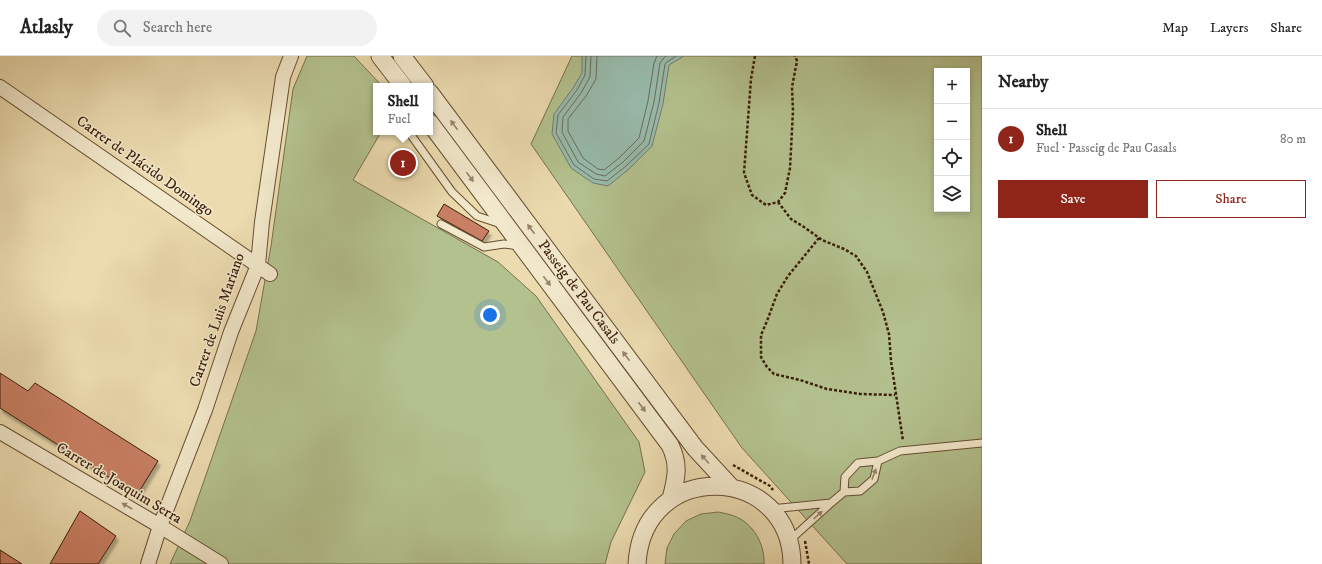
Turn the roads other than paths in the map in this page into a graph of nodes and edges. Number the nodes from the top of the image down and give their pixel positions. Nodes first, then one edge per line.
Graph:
1 (291, 56) edge
2 (380, 56) edge
3 (402, 56) edge
4 (401, 83) edge
5 (423, 83) edge
6 (0, 87) edge
7 (433, 97) edge
8 (433, 127) edge
9 (412, 135) edge
10 (441, 224) dead end
11 (507, 226) junction
12 (522, 246) junction
13 (258, 265) junction
14 (270, 274) dead end
15 (0, 432) edge
16 (982, 443) edge
17 (878, 461) junction
18 (731, 488) junction
19 (844, 492) junction
20 (671, 499) junction
21 (831, 503) junction
22 (778, 508) junction
23 (160, 526) junction
24 (795, 536) junction
25 (148, 564) edge
26 (221, 564) edge
27 (637, 564) edge
28 (792, 564) edge

1 - 13 street, Carrer de Luis Mariano
2 - 4 street
3 - 5 street
6 - 13 street, Carrer de Plácido Domingo
18 -> 7 street, Passeig de Pau Casals
8 -> 11 street, Passeig de Pau Casals
9 - 11 lane
10 - 12 lane
11 - 12 street, Passeig de Pau Casals
12 -> 20 street, Passeig de Pau Casals
13 - 14 street, Carrer de Plácido Domingo
13 - 23 street, Carrer de Luis Mariano
23 -> 15 street, Carrer de Joaquim Serra
16 - 17 lane
19 -> 17 lane
17 - 19 lane
18 - 20 street
18 - 22 street
19 - 21 lane
20 - 27 street
21 - 22 lane
24 -> 21 lane
22 - 24 street
23 - 25 street, Carrer de Luis Mariano
23 - 26 street, Carrer de Joaquim Serra
24 - 28 street

